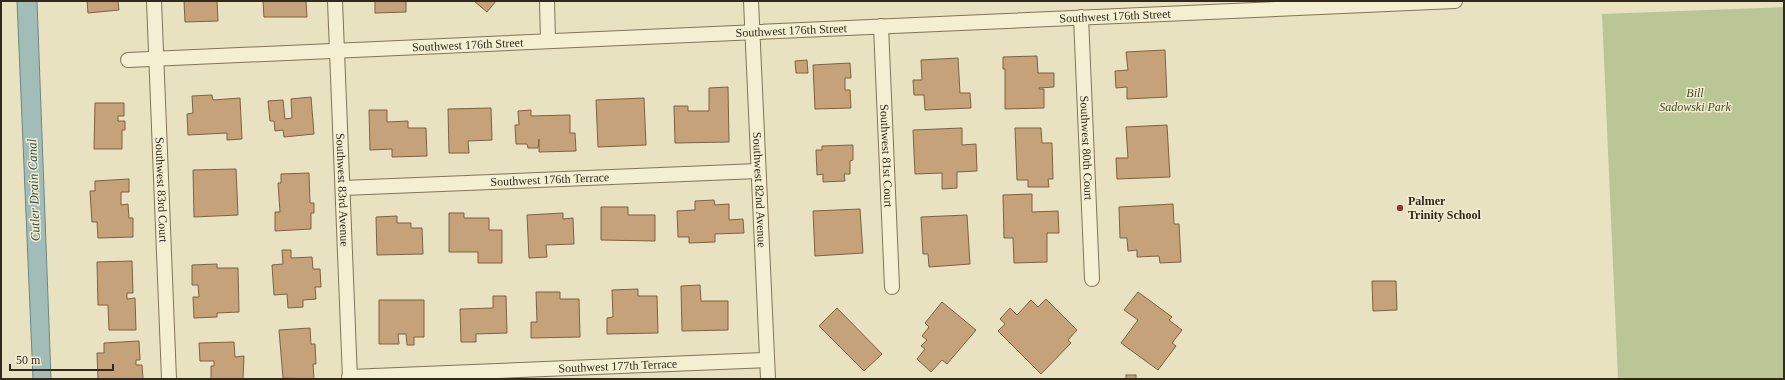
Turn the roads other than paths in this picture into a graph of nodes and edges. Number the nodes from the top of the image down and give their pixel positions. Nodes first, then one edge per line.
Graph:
1 (154, 1) edge
2 (335, 1) edge
3 (547, 1) edge
4 (751, 1) edge
5 (1454, 1) edge
6 (1081, 17) junction
7 (881, 26) junction
8 (752, 33) junction
9 (548, 41) junction
10 (337, 50) junction
11 (156, 58) junction
12 (128, 60) dead end
13 (758, 171) junction
14 (343, 188) junction
15 (1092, 279) dead end
16 (892, 287) dead end
17 (767, 360) junction
18 (350, 378) edge
19 (168, 379) edge
20 (768, 379) edge

1 - 11 street, Southwest 83rd Court
2 - 10 street, Southwest 83rd Avenue
3 - 9 street
4 - 8 street, Southwest 82nd Avenue
5 - 6 street, Southwest 176th Street
6 - 7 street, Southwest 176th Street
6 - 15 street, Southwest 80th Court
7 - 8 street, Southwest 176th Street
7 - 16 street, Southwest 81st Court
8 - 9 street, Southwest 176th Street
8 - 13 street, Southwest 82nd Avenue
9 - 10 street, Southwest 176th Street
10 - 11 street, Southwest 176th Street
10 - 14 street, Southwest 83rd Avenue
11 - 12 street, Southwest 176th Street
11 - 19 street, Southwest 83rd Court
13 - 14 street, Southwest 176th Terrace
13 - 17 street, Southwest 82nd Avenue
14 - 18 street, Southwest 83rd Avenue
17 - 18 street, Southwest 177th Terrace
17 - 20 street, Southwest 82nd Avenue

